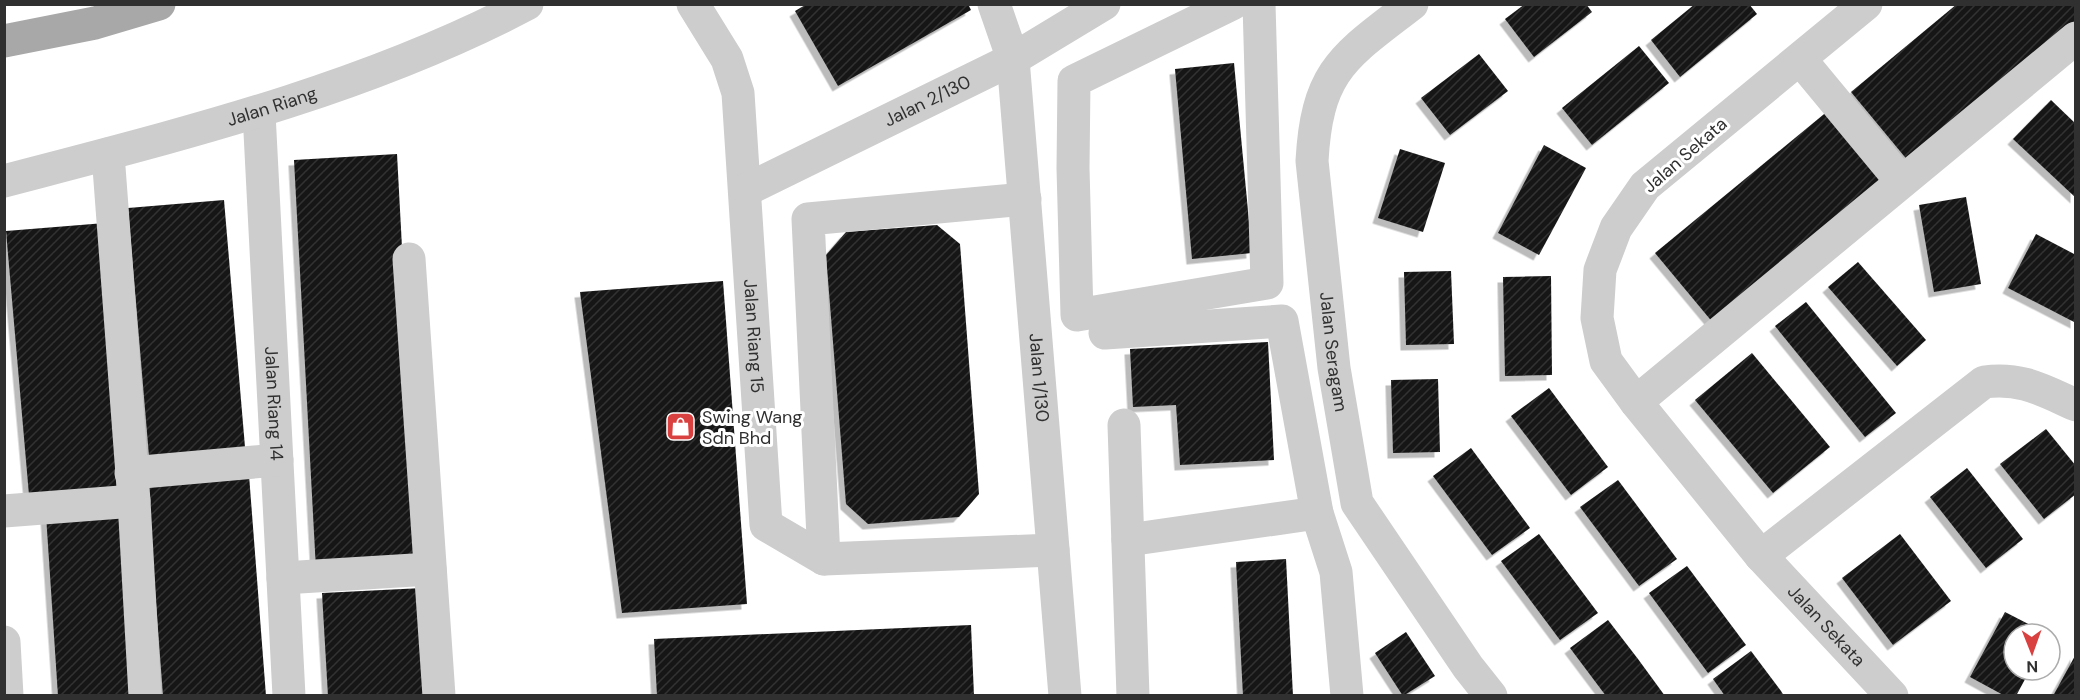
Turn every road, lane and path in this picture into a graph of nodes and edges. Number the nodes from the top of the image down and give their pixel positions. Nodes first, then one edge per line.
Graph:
1 (159, 4) edge
2 (527, 4) edge
3 (693, 4) edge
4 (994, 4) edge
5 (1104, 4) edge
6 (1232, 4) edge
7 (1259, 4) edge
8 (1412, 4) edge
9 (1866, 4) edge
10 (2076, 38) edge
11 (4, 41) edge
12 (1013, 59) junction
13 (1800, 59) junction
14 (259, 113) junction
15 (108, 154) junction
16 (1073, 168) junction
17 (4, 181) edge
18 (1901, 182) junction
19 (1023, 184) junction
20 (746, 190) junction
21 (410, 259) dead end
22 (1105, 333) dead end
23 (1636, 402) junction
24 (2076, 405) edge
25 (1124, 425) dead end
26 (277, 460) junction
27 (133, 487) junction
28 (4, 511) edge
29 (1317, 513) junction
30 (1128, 540) junction
31 (1053, 550) junction
32 (1761, 556) junction
33 (824, 559) junction
34 (430, 569) junction
35 (283, 578) junction
36 (4, 642) edge
37 (7, 696) edge
38 (145, 696) edge
39 (289, 696) edge
40 (439, 696) edge
41 (1065, 696) edge
42 (1133, 696) edge
43 (1347, 696) edge
44 (1491, 696) edge
45 (1892, 696) edge

1 - 11 main road
2 - 14 street, Jalan Riang
3 - 20 street, Jalan Riang 15
4 - 12 street, Jalan 1/130
5 - 12 street, Jalan 2/130
6 - 16 street
7 - 16 street
8 - 44 street, Jalan Seragam
9 - 13 street, Jalan Sekata
10 - 18 street
12 - 19 street, Jalan 1/130
12 - 20 street, Jalan 2/130
13 - 18 street
13 - 23 street, Jalan Sekata
14 - 15 street, Jalan Riang
14 - 26 street, Jalan Riang 14
15 - 17 street, Jalan Riang
15 - 27 street
16 - 19 street
18 - 23 street
19 - 31 street, Jalan 1/130
19 - 33 street
20 - 33 street, Jalan Riang 15
21 - 34 street
22 - 29 street
23 - 32 street, Jalan Sekata
24 - 32 street
25 - 30 street
26 - 27 street
26 - 35 street, Jalan Riang 14
27 - 28 street
27 - 38 street
29 - 30 street
29 - 43 street
30 - 42 street
31 - 33 street
31 - 41 street, Jalan 1/130
32 - 45 street, Jalan Sekata
34 - 35 street
34 - 40 street
35 - 39 street, Jalan Riang 14
36 - 37 street

